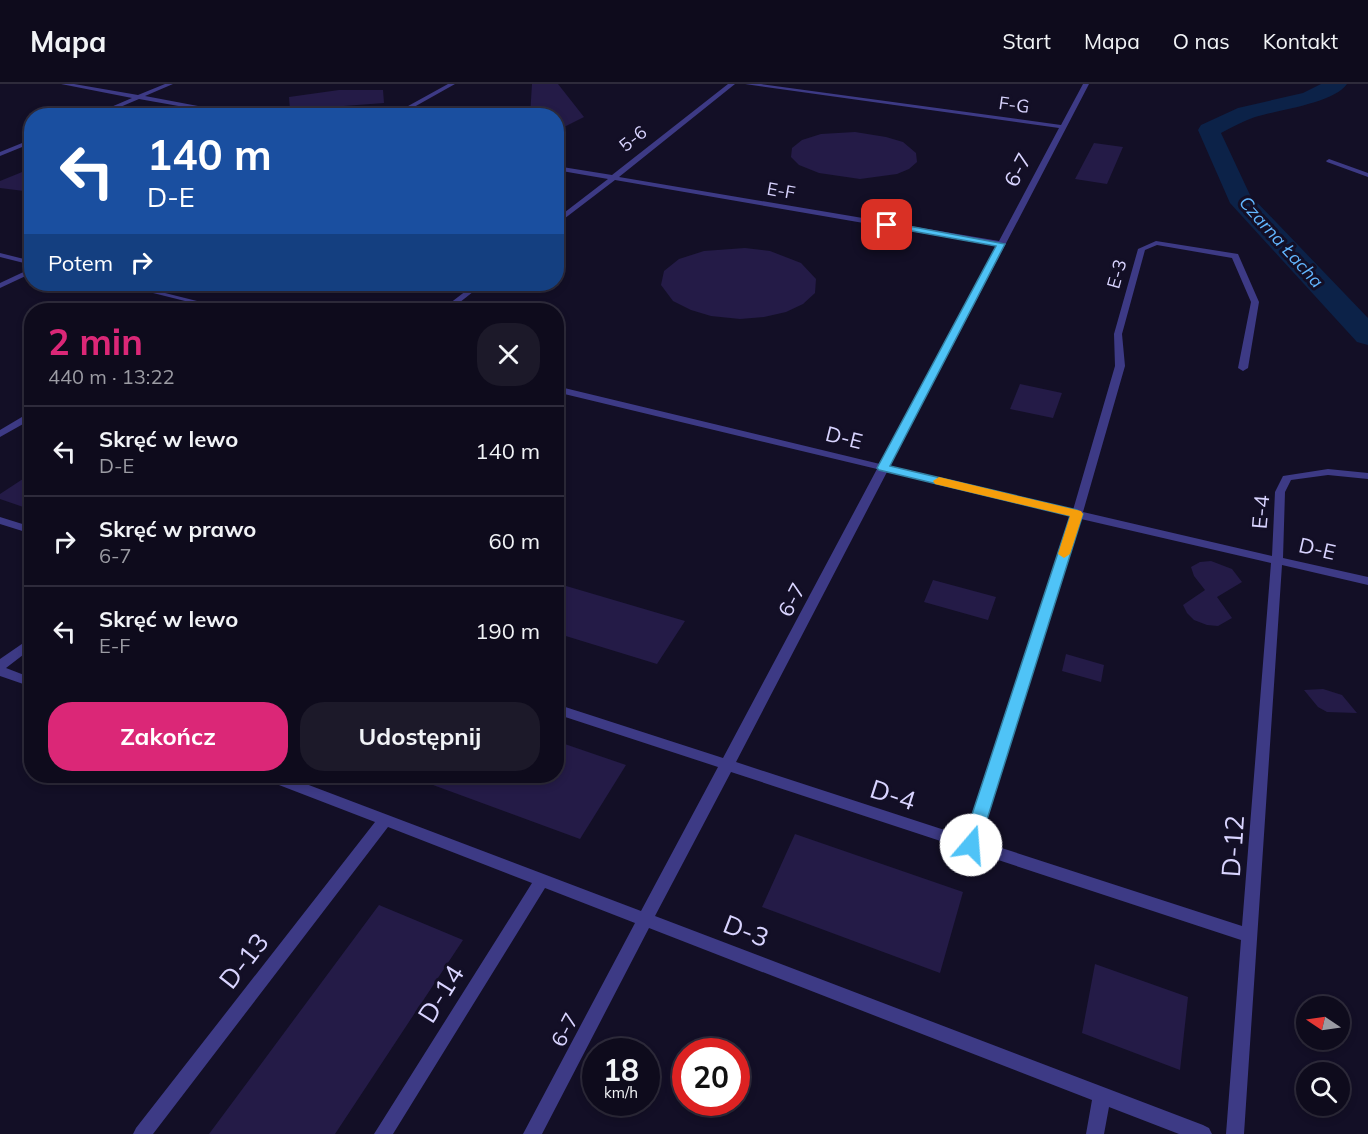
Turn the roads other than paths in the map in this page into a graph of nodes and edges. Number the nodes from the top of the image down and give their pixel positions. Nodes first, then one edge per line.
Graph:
1 (64, 84) edge
2 (170, 84) edge
3 (452, 84) edge
4 (732, 84) edge
5 (748, 84) edge
6 (1086, 84) edge
7 (139, 97) junction
8 (112, 108) edge
9 (202, 108) edge
10 (408, 108) edge
11 (1063, 127) junction
12 (24, 144) edge
13 (0, 154) edge
14 (1329, 161) dead end
15 (564, 169) edge
16 (1368, 175) edge
17 (613, 178) junction
18 (564, 217) edge
19 (1001, 244) junction
20 (0, 255) edge
21 (24, 260) edge
22 (24, 274) edge
23 (0, 286) edge
24 (144, 291) edge
25 (470, 291) edge
26 (186, 303) edge
27 (454, 303) edge
28 (1243, 368) dead end
29 (564, 391) edge
30 (24, 419) edge
31 (0, 434) edge
32 (883, 468) junction
33 (1368, 476) edge
34 (1077, 514) junction
35 (0, 520) edge
36 (24, 528) edge
37 (1277, 561) junction
38 (1368, 581) edge
39 (24, 647) edge
40 (0, 666) edge
41 (0, 671) edge
42 (24, 681) edge
43 (564, 712) edge
44 (728, 766) junction
45 (290, 783) edge
46 (386, 819) junction
47 (971, 845) junction
48 (542, 880) junction
49 (646, 920) junction
50 (1250, 936) junction
51 (1102, 1095) junction
52 (142, 1134) edge
53 (383, 1134) edge
54 (532, 1134) edge
55 (1095, 1134) edge
56 (1203, 1134) edge
57 (1235, 1134) edge

1 - 7 lane
2 - 7 lane
3 - 10 lane
4 - 17 lane, 5-6
5 - 11 lane, F-G
6 - 11 lane, 6-7
7 - 8 lane
7 - 9 lane
11 - 19 lane, 6-7
12 - 13 lane
14 - 16 lane
15 - 17 lane, E-F
17 - 18 lane, 5-6
17 - 19 lane, E-F
19 - 32 lane, 6-7
20 - 21 lane
22 - 23 lane
24 - 26 lane
25 - 27 lane
28 - 34 lane, E-3
29 - 32 lane, D-E
30 - 31 lane
32 - 34 lane, D-E
32 - 44 lane, 6-7
33 - 37 lane, E-4
34 - 37 lane, D-E
34 - 47 lane
35 - 36 lane
37 - 38 lane, D-E
37 - 50 lane, D-12
39 - 40 lane
41 - 42 lane
43 - 44 lane, D-4
44 - 47 lane, D-4
44 - 49 lane, 6-7
45 - 46 lane, D-3
46 - 48 lane, D-3
46 - 52 lane, D-13
47 - 50 lane, D-4
48 - 49 lane, D-3
48 - 53 lane, D-14
49 - 51 lane, D-3
49 - 54 lane, 6-7
50 - 57 lane, D-12
51 - 55 lane
51 - 56 lane, D-3

